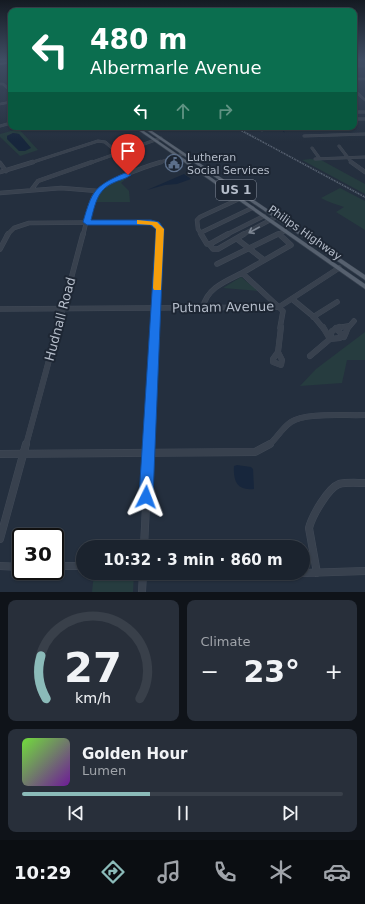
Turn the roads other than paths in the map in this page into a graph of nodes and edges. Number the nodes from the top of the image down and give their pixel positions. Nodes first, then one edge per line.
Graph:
1 (357, 93) edge
2 (365, 100) edge
3 (0, 101) edge
4 (1, 104) edge
5 (140, 130) edge
6 (149, 130) edge
7 (365, 134) edge
8 (304, 136) dead end
9 (161, 138) junction
10 (155, 140) junction
11 (339, 146) dead end
12 (312, 148) dead end
13 (118, 153) junction
14 (183, 154) junction
15 (177, 156) junction
16 (365, 157) edge
17 (348, 158) junction
18 (315, 159) dead end
19 (320, 159) junction
20 (0, 163) edge
21 (6, 171) junction
22 (0, 172) edge
23 (365, 172) edge
24 (32, 189) junction
25 (98, 191) junction
26 (0, 193) edge
27 (239, 199) junction
28 (252, 208) junction
29 (264, 216) junction
30 (276, 217) junction
31 (270, 221) junction
32 (87, 222) junction
33 (285, 231) junction
34 (200, 234) junction
35 (278, 234) junction
36 (237, 239) junction
37 (209, 244) junction
38 (249, 248) junction
39 (0, 249) edge
40 (264, 260) junction
41 (217, 264) dead end
42 (338, 268) junction
43 (242, 273) junction
44 (365, 277) edge
45 (364, 286) edge
46 (292, 299) junction
47 (337, 302) dead end
48 (156, 307) junction
49 (203, 307) junction
50 (279, 307) junction
51 (64, 308) junction
52 (0, 309) edge
53 (313, 317) junction
54 (354, 321) dead end
55 (348, 326) junction
56 (336, 328) junction
57 (344, 337) junction
58 (330, 339) junction
59 (278, 352) dead end
60 (310, 356) dead end
61 (365, 415) edge
62 (149, 452) junction
63 (0, 454) edge
64 (23, 454) junction
65 (365, 483) edge
66 (0, 539) edge
67 (144, 540) edge
68 (0, 566) edge
69 (64, 566) edge
70 (76, 566) edge
71 (12, 567) edge
72 (365, 570) edge
73 (310, 573) edge
74 (317, 573) junction
75 (143, 580) edge
76 (142, 592) edge

1 - 2 street
3 - 4 street
5 - 10 main road, Philips Highway / US 1
6 - 9 main road, Philips Highway / US 1
7 - 8 street
9 - 10 street
9 - 14 main road, Philips Highway / US 1
10 - 13 street
10 - 15 main road, Philips Highway / US 1
11 - 17 street
12 - 19 street
13 - 21 street
13 - 24 street
14 - 15 street
14 - 30 main road, Philips Highway / US 1
15 - 25 street
15 - 27 main road, Philips Highway / US 1
16 - 17 street
17 - 19 street
17 - 23 street
18 - 19 street
20 - 21 street
21 - 22 street
24 - 25 street
24 - 26 street
25 - 32 street, Hudnall Road
27 - 28 main road, Philips Highway / US 1
27 - 34 street
28 - 29 main road, Philips Highway / US 1
28 - 34 street
29 - 31 main road, Philips Highway / US 1
29 - 37 street
30 - 31 street
30 - 44 main road, Philips Highway / US 1
31 - 33 main road, Philips Highway / US 1
31 -> 36 street
32 - 39 street
32 - 48 street
32 - 51 street, Hudnall Road
33 - 35 street
33 - 42 main road, Philips Highway / US 1
34 - 37 street
35 - 38 street
35 - 40 street
36 - 37 street
36 - 38 street
38 - 40 street
38 - 41 street
40 - 43 street
42 - 44 main road
42 - 45 main road, Philips Highway / US 1
42 - 46 street, Putnam Avenue
43 - 49 street
43 - 50 street
46 - 50 street, Putnam Avenue
46 - 53 street
47 - 53 street
48 - 49 street, Putnam Avenue
48 - 51 street, Putnam Avenue
48 - 62 street
49 - 50 street, Putnam Avenue
50 - 59 street
51 - 52 street, Putnam Avenue
51 - 64 street, Hudnall Road
53 - 58 street
54 - 55 street
55 - 56 street
55 - 57 street
56 - 57 street
56 - 58 street
57 - 58 street
58 - 60 street
61 - 62 street
62 - 64 street
62 - 67 street
63 - 64 street
64 - 66 street, Hudnall Road
65 - 74 street
68 - 71 street
69 - 70 street
72 - 74 street
73 - 74 street
75 - 76 street

